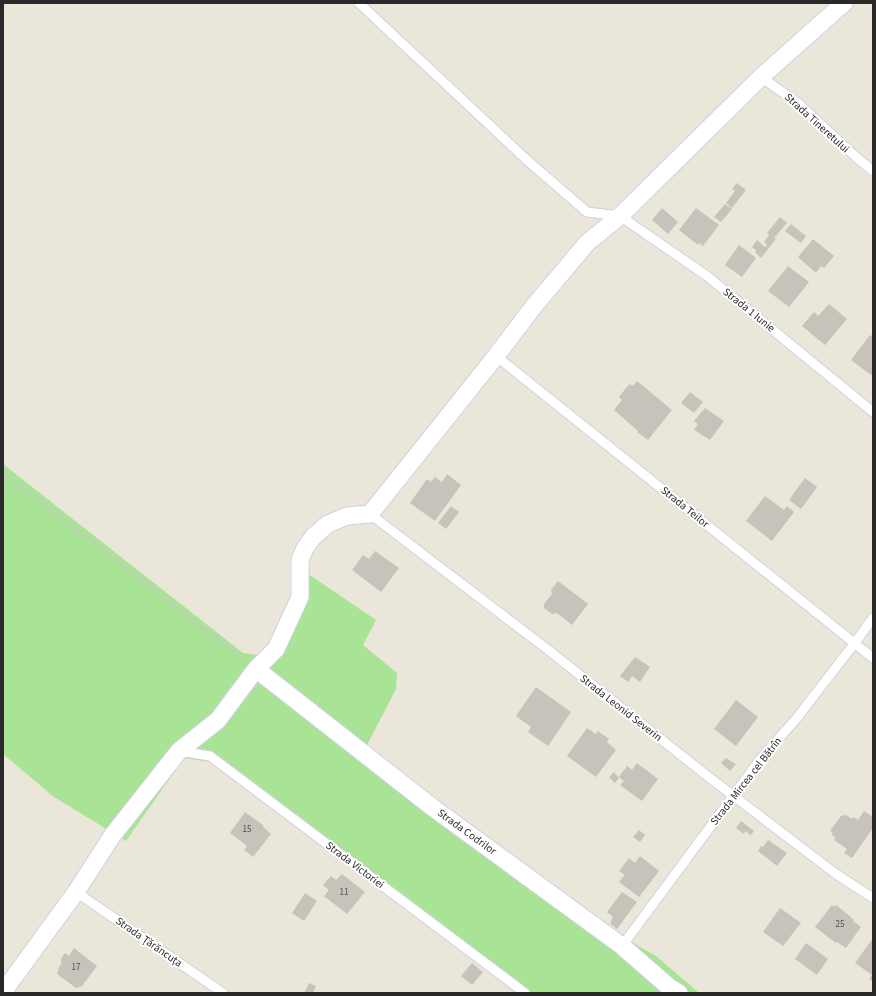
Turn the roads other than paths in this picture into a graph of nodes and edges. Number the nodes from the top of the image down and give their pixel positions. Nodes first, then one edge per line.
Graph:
1 (358, 3) edge
2 (844, 3) edge
3 (761, 77) junction
4 (873, 171) edge
5 (620, 216) junction
6 (496, 356) junction
7 (873, 412) edge
8 (370, 514) junction
9 (873, 618) edge
10 (854, 644) junction
11 (873, 658) edge
12 (256, 669) junction
13 (179, 751) junction
14 (733, 795) junction
15 (76, 892) junction
16 (873, 898) edge
17 (622, 946) junction
18 (671, 991) edge
19 (3, 992) edge
20 (223, 993) edge
21 (525, 993) edge

1 - 5 lane
2 - 3 street
3 - 4 lane, Strada Tineretului
3 - 5 street
5 - 6 street
5 - 7 lane, Strada 1 Iunie
6 - 8 street
6 - 10 lane, Strada Teilor
8 - 12 street
8 - 14 lane, Strada Leonid Severin
9 - 10 lane, Strada Mircea cel Bătrîn
10 - 11 lane, Strada Teilor
10 - 14 lane, Strada Mircea cel Bătrîn
12 - 13 street
12 - 17 street, Strada Codrilor
13 - 15 street
13 - 21 lane, Strada Victoriei
14 - 16 lane, Strada Leonid Severin
14 - 17 lane, Strada Mircea cel Bătrîn
15 - 19 street
15 - 20 lane, Strada Țărăncuța
17 - 18 street, Strada Codrilor

